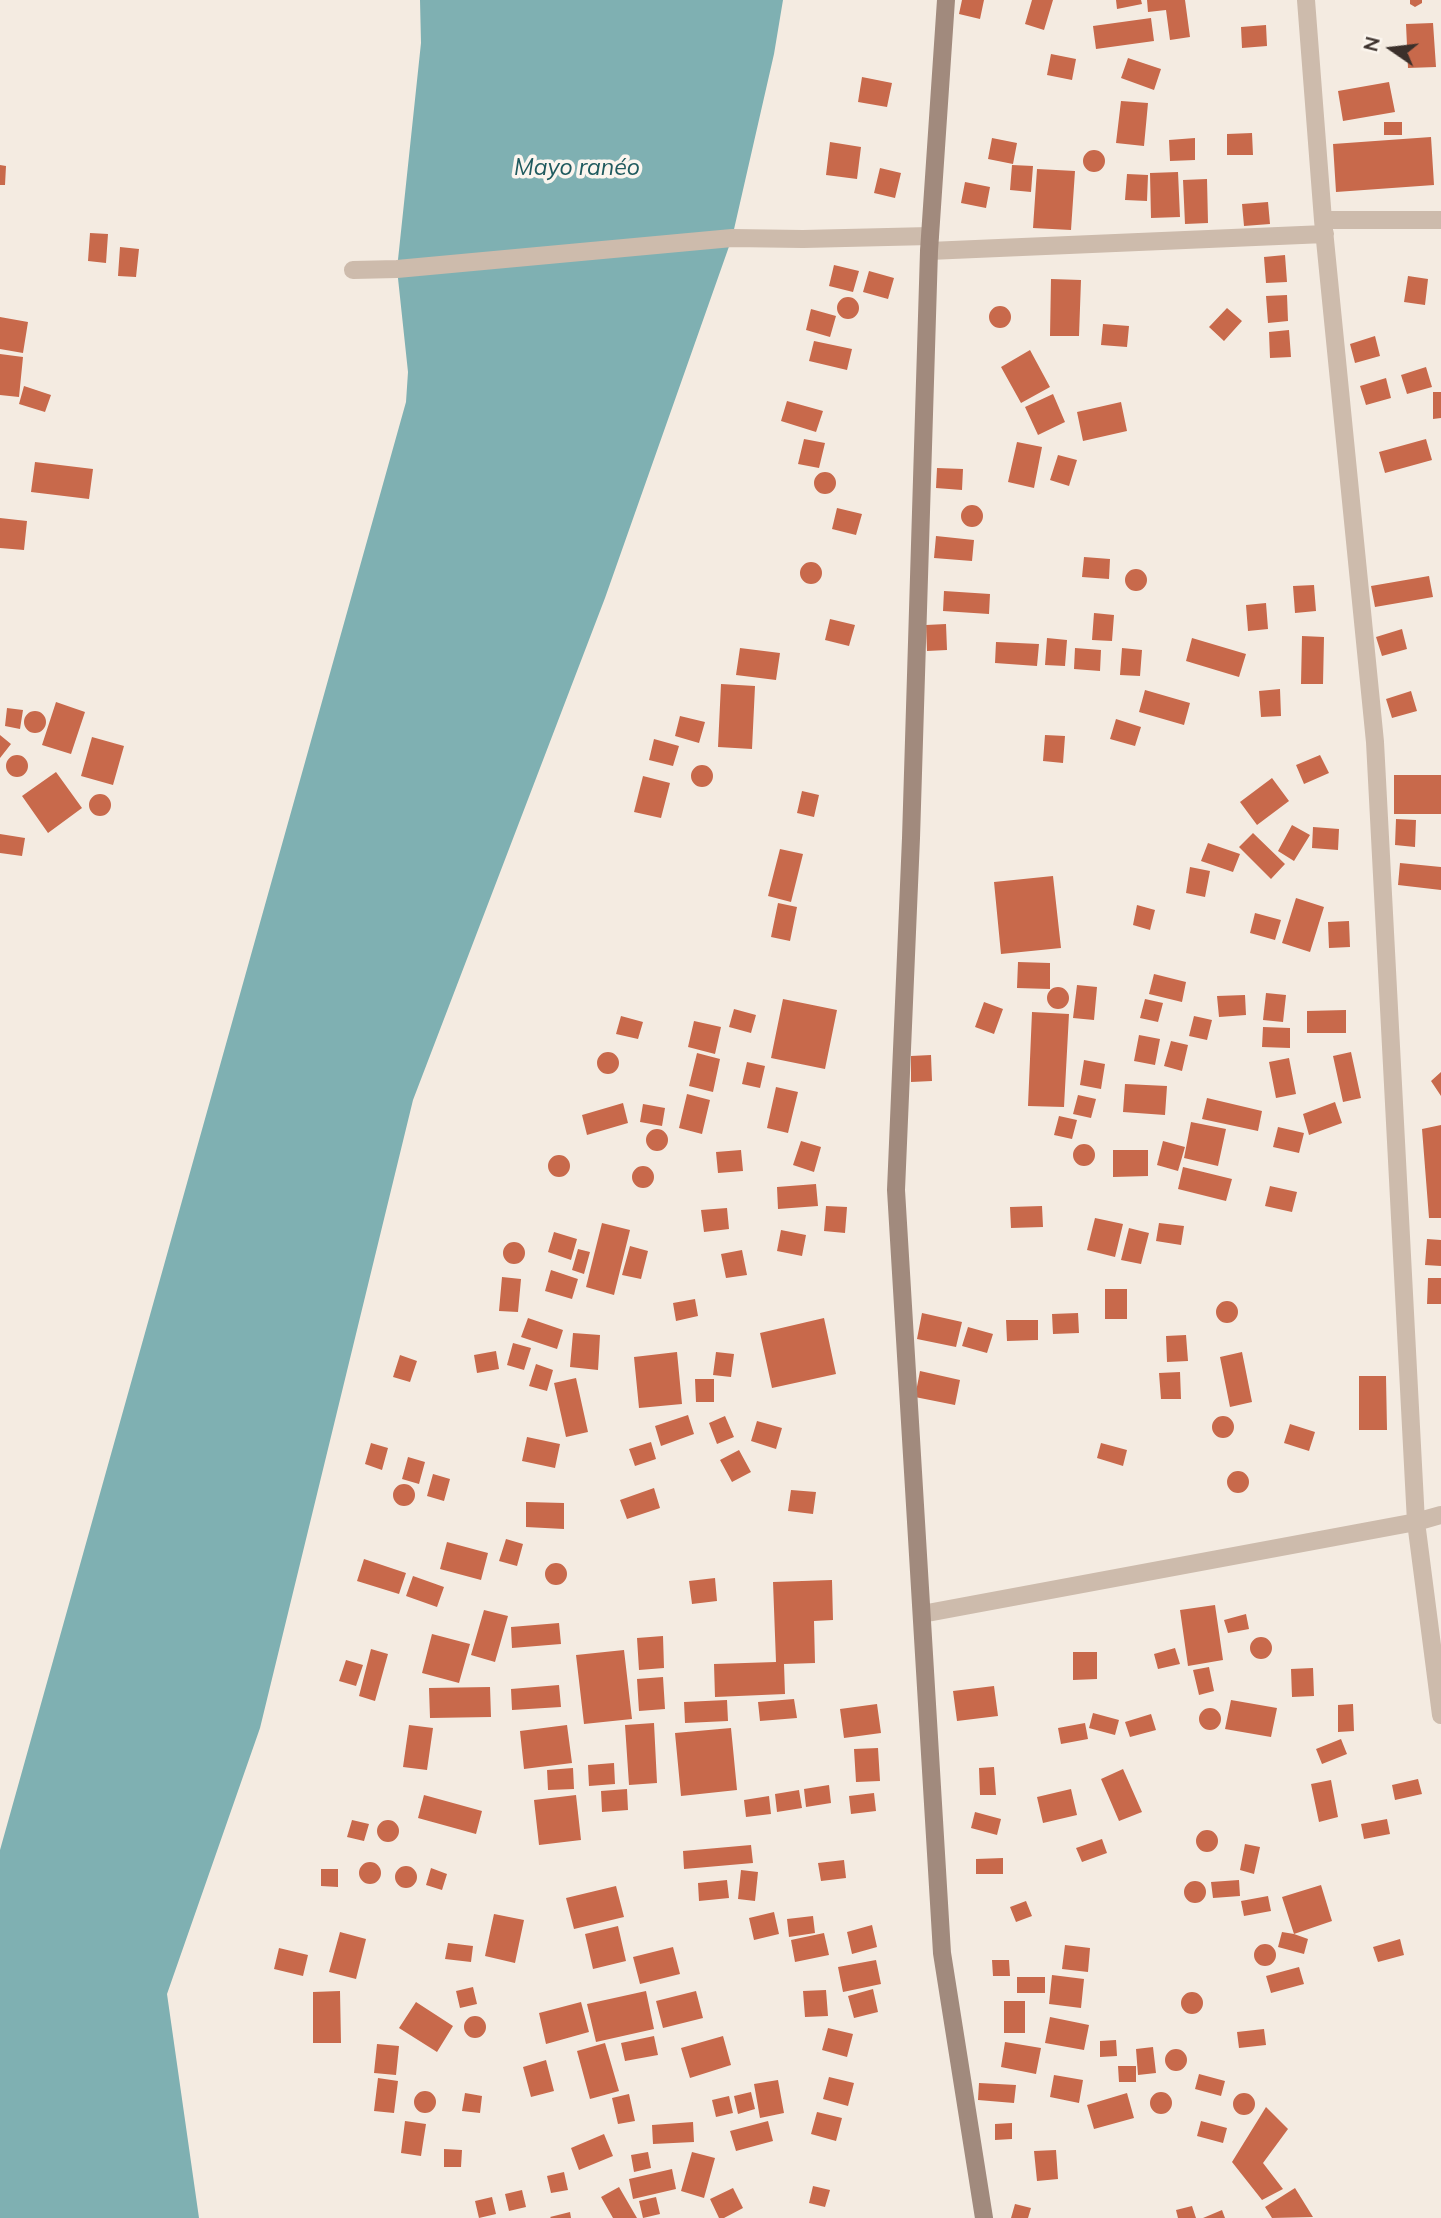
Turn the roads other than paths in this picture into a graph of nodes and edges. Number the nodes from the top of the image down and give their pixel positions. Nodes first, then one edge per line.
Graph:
1 (946, 0) edge
2 (1306, 0) edge
3 (1441, 220) edge
4 (1324, 227) junction
5 (930, 243) junction
6 (353, 270) dead end
7 (1441, 1515) edge
8 (1416, 1522) junction
9 (922, 1614) junction
10 (1441, 1715) edge
11 (984, 2218) edge

1 - 5 street
2 - 4 street
3 - 4 street
4 - 5 street
4 - 8 street
5 - 6 street
5 - 9 street
7 - 8 street
8 - 9 street
8 - 10 street
9 - 11 street

